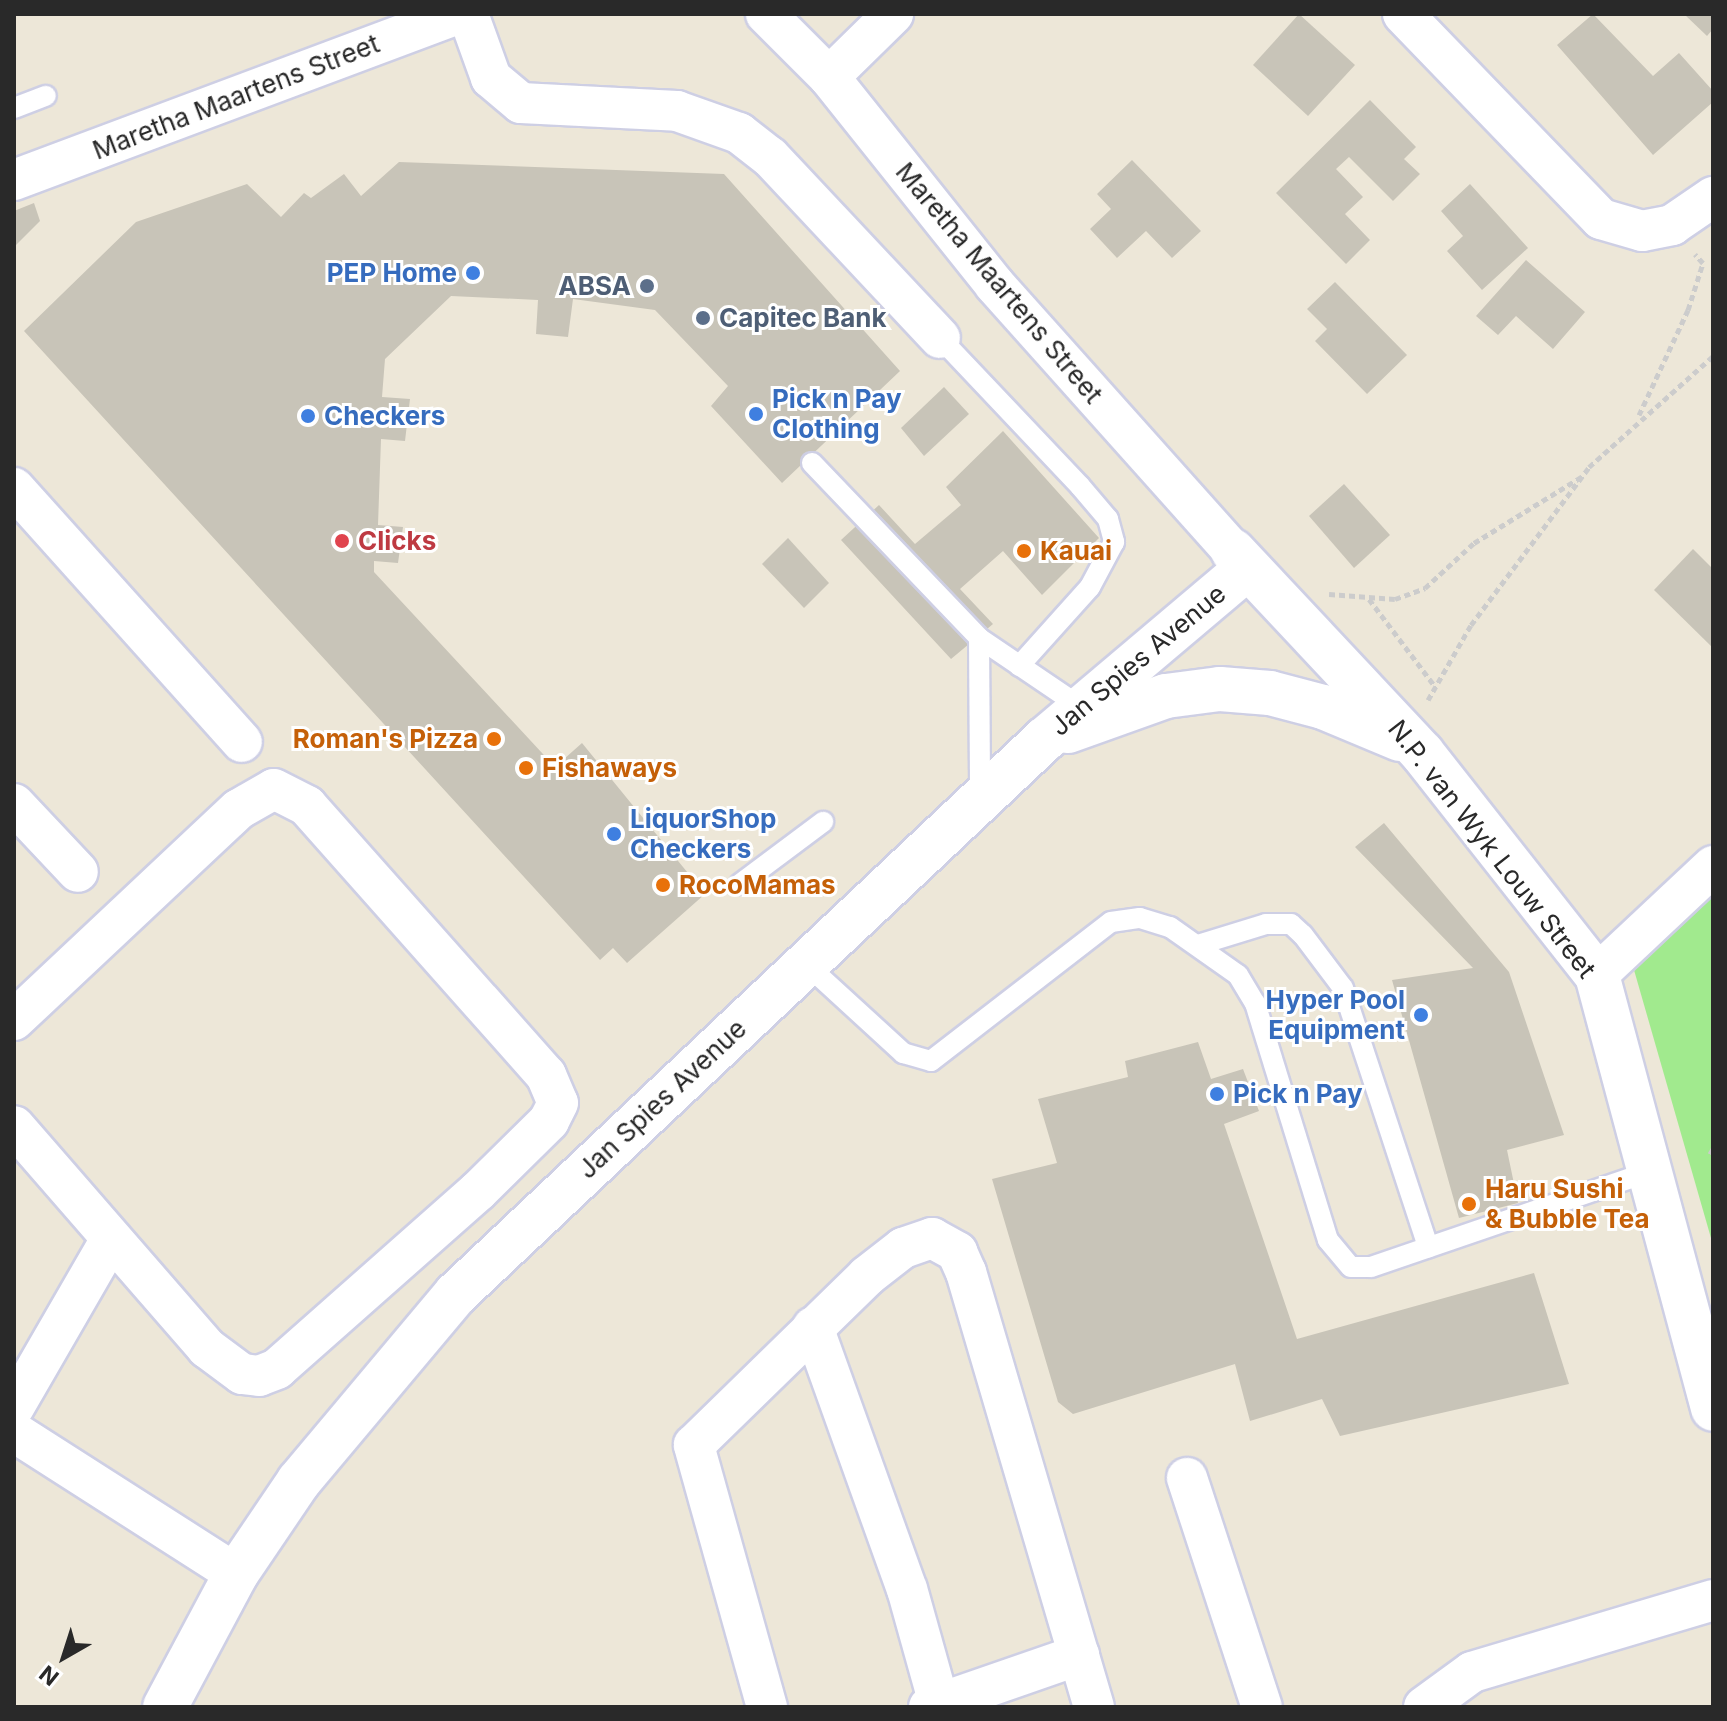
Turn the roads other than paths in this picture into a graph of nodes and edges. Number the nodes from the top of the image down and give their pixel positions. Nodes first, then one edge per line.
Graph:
1 (457, 14) edge
2 (468, 14) edge
3 (766, 14) edge
4 (893, 14) edge
5 (1403, 14) edge
6 (829, 77) junction
7 (46, 96) dead end
8 (14, 108) edge
9 (14, 180) edge
10 (1713, 197) edge
11 (940, 338) joint
12 (812, 463) dead end
13 (14, 488) edge
14 (1240, 560) junction
15 (979, 638) junction
16 (1019, 666) junction
17 (1081, 707) junction
18 (1045, 739) junction
19 (242, 742) dead end
20 (1422, 753) junction
21 (14, 804) edge
22 (980, 806) junction
23 (823, 822) dead end
24 (1713, 866) edge
25 (78, 872) dead end
26 (740, 884) dead end
27 (1201, 944) junction
28 (806, 964) junction
29 (1597, 975) junction
30 (14, 1020) edge
31 (14, 1126) edge
32 (1646, 1173) junction
33 (111, 1239) junction
34 (1428, 1247) junction
35 (813, 1327) junction
36 (14, 1407) edge
37 (1713, 1409) edge
38 (14, 1432) edge
39 (1187, 1478) dead end
40 (236, 1574) junction
41 (1713, 1600) edge
42 (1079, 1655) junction
43 (936, 1706) edge
44 (165, 1707) edge
45 (767, 1707) edge
46 (1094, 1707) edge
47 (1262, 1707) edge
48 (1424, 1707) edge

1 - 9 street, Maretha Maartens Street
2 - 11 street
3 - 6 street, Maretha Maartens Street
4 - 6 street
5 - 10 street
6 - 14 street, Maretha Maartens Street
7 - 8 lane
11 - 16 lane
12 - 15 lane
13 - 19 street
14 - 17 street, Jan Spies Avenue
14 - 20 street, N.P. van Wyk Louw Street
15 - 16 lane
15 - 22 lane
16 - 17 lane
17 - 18 street, Jan Spies Avenue
18 - 20 street
18 - 22 street, Jan Spies Avenue
20 - 29 street, N.P. van Wyk Louw Street
21 - 25 street
22 - 28 street, Jan Spies Avenue
23 - 26 lane
24 - 29 street
27 - 28 lane
27 - 34 lane
27 - 34 lane
28 - 40 street, Jan Spies Avenue
29 - 32 street, N.P. van Wyk Louw Street
30 - 33 street
31 - 33 street
32 - 34 lane
32 - 37 street, N.P. van Wyk Louw Street
33 - 36 street
35 - 42 street
35 - 43 street
35 - 45 street
38 - 40 street
39 - 47 street
40 - 44 street, Jan Spies Avenue
41 - 48 street
42 - 43 street
42 - 46 street

